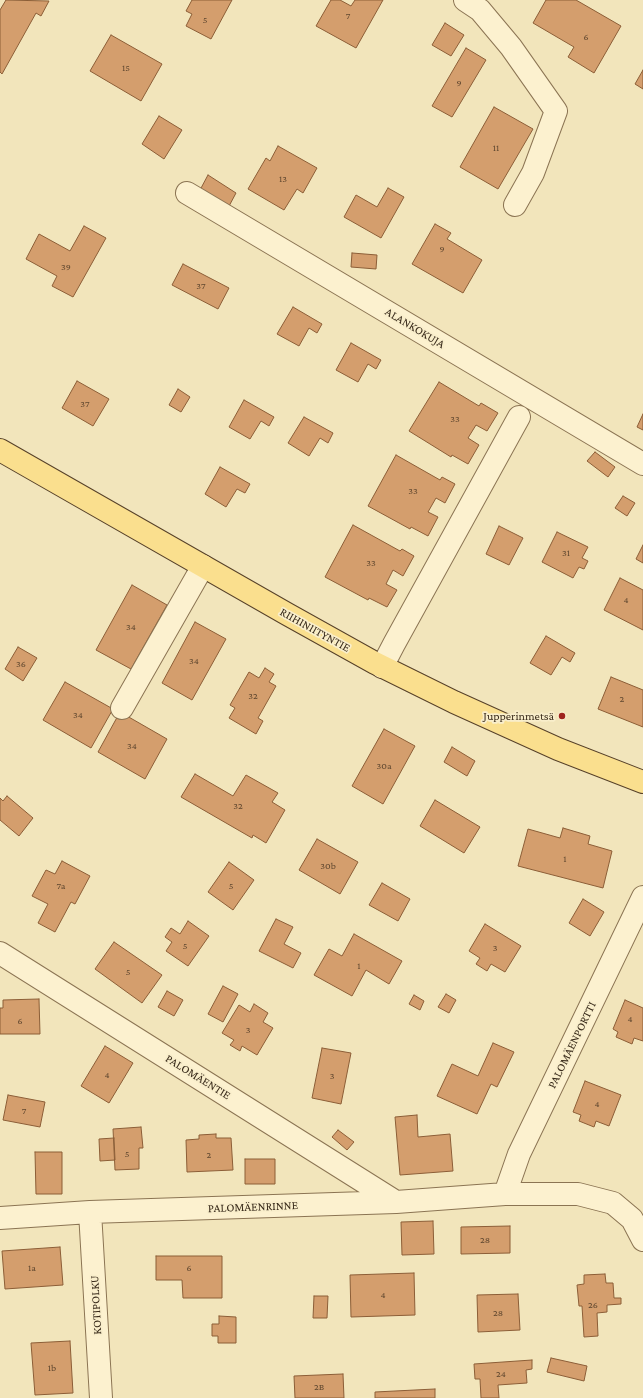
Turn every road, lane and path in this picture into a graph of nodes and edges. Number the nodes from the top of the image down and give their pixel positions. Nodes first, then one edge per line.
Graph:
1 (465, 0) edge
2 (187, 193) dead end
3 (515, 205) dead end
4 (519, 417) dead end
5 (0, 450) edge
6 (643, 464) edge
7 (203, 566) junction
8 (382, 667) junction
9 (122, 708) dead end
10 (643, 782) edge
11 (643, 897) edge
12 (0, 953) edge
13 (506, 1194) junction
14 (396, 1202) junction
15 (90, 1212) junction
16 (0, 1218) edge
17 (643, 1240) edge
18 (101, 1398) edge

1 - 3 street
2 - 6 street, ALANKOKUJA
4 - 8 street
5 - 7 main road, RIIHINIITYNTIE
7 - 8 main road, RIIHINIITYNTIE
7 - 9 street
8 - 10 main road, RIIHINIITYNTIE
11 - 13 street, PALOMÄENPORTTI
12 - 14 street, PALOMÄENTIE
13 - 14 street, PALOMÄENRINNE
13 - 17 street, PALOMÄENRINNE
14 - 15 street, PALOMÄENRINNE
15 - 16 street, PALOMÄENRINNE
15 - 18 street, KOTIPOLKU

